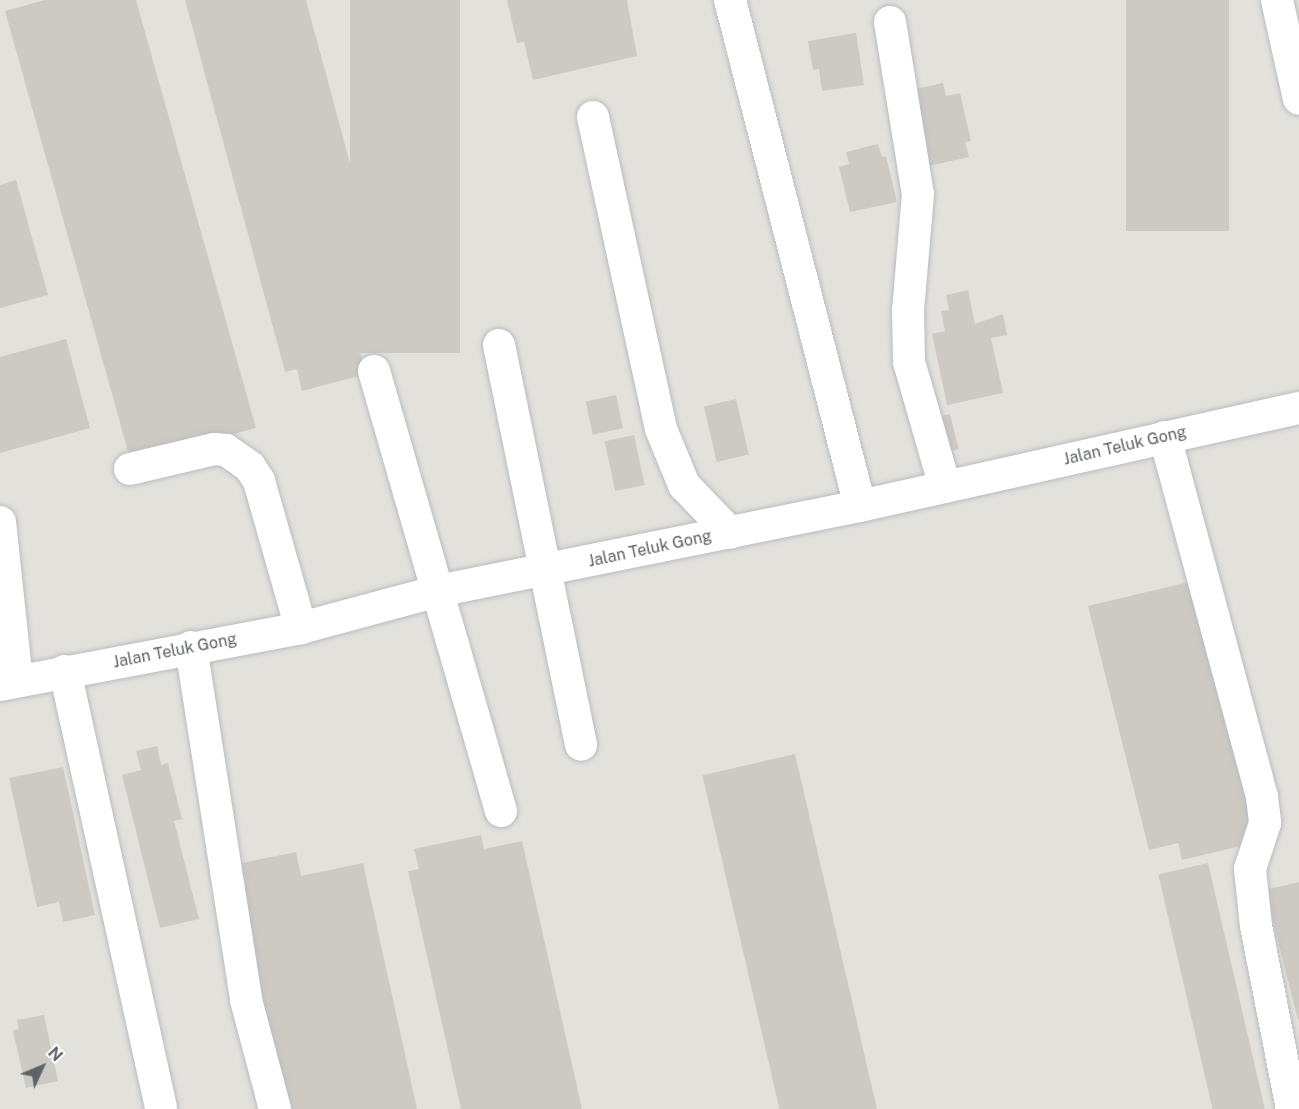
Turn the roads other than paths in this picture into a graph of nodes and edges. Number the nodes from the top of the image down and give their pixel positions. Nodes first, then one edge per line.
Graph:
1 (730, 0) edge
2 (1277, 0) edge
3 (890, 22) dead end
4 (1299, 99) edge
5 (593, 117) dead end
6 (500, 345) dead end
7 (374, 371) dead end
8 (1299, 408) edge
9 (1165, 437) junction
10 (130, 469) dead end
11 (945, 487) junction
12 (860, 506) junction
13 (0, 522) edge
14 (730, 533) junction
15 (546, 570) junction
16 (438, 591) junction
17 (301, 628) junction
18 (191, 647) junction
19 (65, 671) junction
20 (8, 683) edge
21 (581, 745) dead end
22 (501, 811) dead end
23 (160, 1108) edge
24 (275, 1109) edge
25 (1292, 1109) edge

1 - 12 street
2 - 4 street
3 - 11 street
5 - 14 street
6 - 15 street
7 - 16 street
8 - 9 street, Jalan Teluk Gong
9 - 11 street, Jalan Teluk Gong
9 - 25 street
10 - 17 street
11 - 12 street, Jalan Teluk Gong
12 - 14 street, Jalan Teluk Gong
13 - 20 street
14 - 15 street, Jalan Teluk Gong
15 - 16 street, Jalan Teluk Gong
15 - 21 street
16 - 17 street, Jalan Teluk Gong
16 - 22 street
17 - 18 street, Jalan Teluk Gong
18 - 19 street, Jalan Teluk Gong
18 - 24 street
19 - 20 street, Jalan Teluk Gong
19 - 23 street

